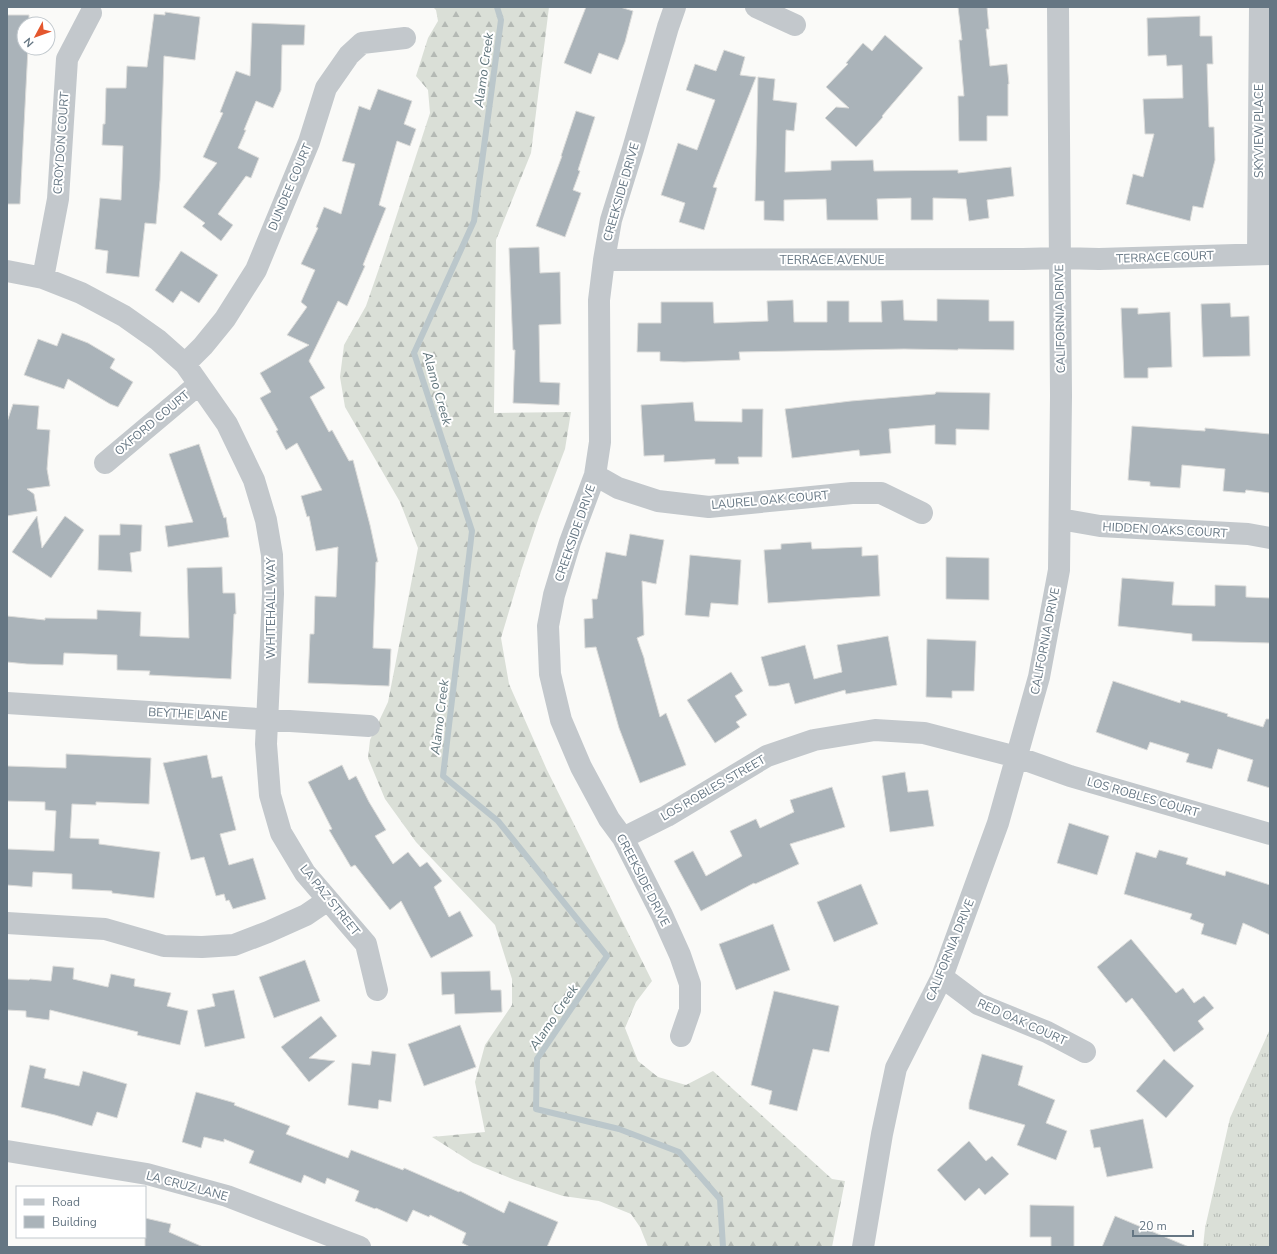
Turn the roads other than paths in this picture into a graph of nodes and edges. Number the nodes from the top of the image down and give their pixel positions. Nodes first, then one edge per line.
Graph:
1 (675, 7) edge
2 (756, 7) edge
3 (1058, 7) edge
4 (1260, 7) edge
5 (92, 13) dead end
6 (795, 25) dead end
7 (405, 38) dead end
8 (1264, 254) edge
9 (1060, 258) junction
10 (604, 260) junction
11 (7, 271) edge
12 (43, 278) junction
13 (185, 364) junction
14 (199, 384) junction
15 (105, 463) dead end
16 (595, 475) junction
17 (922, 513) dead end
18 (1060, 519) junction
19 (1270, 538) edge
20 (7, 703) edge
21 (267, 718) junction
22 (369, 726) dead end
23 (1017, 757) junction
24 (1270, 834) edge
25 (623, 838) junction
26 (328, 900) junction
27 (7, 923) edge
28 (942, 977) junction
29 (377, 990) dead end
30 (681, 1036) dead end
31 (1085, 1052) dead end
32 (7, 1151) edge
33 (360, 1247) edge
34 (863, 1247) edge

1 - 10 street, CREEKSIDE DRIVE
2 - 6 street
3 - 9 street, CALIFORNIA DRIVE
4 - 8 street, SKYVIEW PLACE
5 - 12 street, CROYDON COURT
7 - 13 street, DUNDEE COURT
8 - 9 street, TERRACE COURT
9 - 10 street, TERRACE AVENUE
9 - 18 street, CALIFORNIA DRIVE
10 - 16 street, CREEKSIDE DRIVE
11 - 12 street, WHITEHALL WAY
12 - 13 street, WHITEHALL WAY
13 - 14 street, WHITEHALL WAY
14 - 15 street, OXFORD COURT
14 - 21 street, WHITEHALL WAY
16 - 17 street, LAUREL OAK COURT
16 - 25 street, CREEKSIDE DRIVE
18 - 19 street, HIDDEN OAKS COURT
18 - 23 street, CALIFORNIA DRIVE
20 - 21 street, BEYTHE LANE
21 - 22 street, BEYTHE LANE
21 - 26 street, LA PAZ STREET
23 - 24 street, LOS ROBLES COURT
23 - 25 street, LOS ROBLES STREET
23 - 28 street, CALIFORNIA DRIVE
25 - 30 street, CREEKSIDE DRIVE
26 - 27 street
26 - 29 street, LA PAZ STREET
28 - 31 street, RED OAK COURT
28 - 34 street, CALIFORNIA DRIVE
32 - 33 street, LA CRUZ LANE

